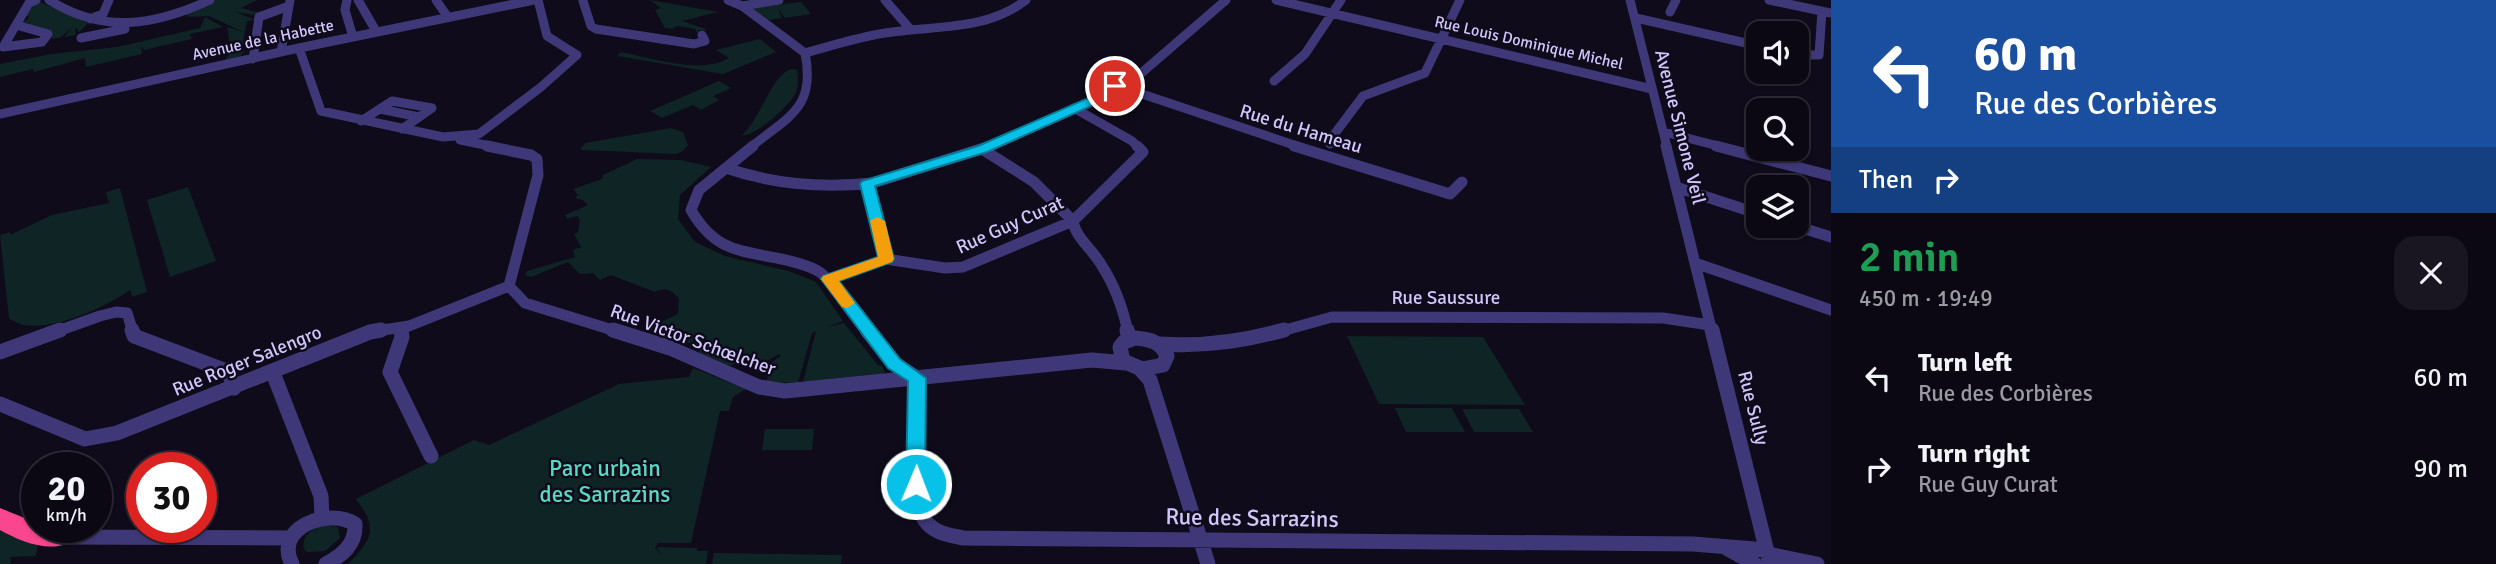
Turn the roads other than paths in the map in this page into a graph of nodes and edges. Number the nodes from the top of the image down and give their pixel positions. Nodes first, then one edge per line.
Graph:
1 (36, 0) edge
2 (49, 0) edge
3 (109, 0) edge
4 (210, 0) edge
5 (347, 0) edge
6 (358, 0) edge
7 (436, 0) edge
8 (536, 0) edge
9 (728, 0) edge
10 (779, 0) edge
11 (885, 0) edge
12 (1026, 0) edge
13 (1226, 0) edge
14 (1276, 0) edge
15 (1341, 0) edge
16 (1460, 0) edge
17 (1630, 0) edge
18 (1675, 0) edge
19 (1769, 0) edge
20 (583, 1) edge
21 (507, 2) edge
22 (289, 3) edge
23 (741, 6) junction
24 (1670, 12) dead end
25 (1827, 12) edge
26 (1335, 13) junction
27 (447, 16) junction
28 (1636, 18) junction
29 (90, 19) junction
30 (983, 21) joint
31 (138, 22) junction
32 (16, 24) junction
33 (911, 30) junction
34 (376, 31) junction
35 (702, 35) dead end
36 (353, 37) junction
37 (81, 38) dead end
38 (1441, 39) junction
39 (1746, 43) edge
40 (299, 48) junction
41 (281, 52) junction
42 (805, 53) junction
43 (1809, 55) edge
44 (253, 59) junction
45 (1274, 81) dead end
46 (1110, 82) dead end
47 (1652, 89) junction
48 (1074, 108) junction
49 (380, 109) junction
50 (0, 114) edge
51 (419, 117) junction
52 (361, 121) junction
53 (402, 129) junction
54 (1664, 132) junction
55 (482, 140) junction
56 (1330, 144) dead end
57 (982, 149) junction
58 (1143, 152) joint
59 (726, 168) junction
60 (1831, 176) edge
61 (1462, 182) dead end
62 (867, 184) junction
63 (1676, 187) junction
64 (1746, 210) edge
65 (1073, 221) junction
66 (1809, 230) edge
67 (1831, 237) edge
68 (886, 259) junction
69 (1695, 263) junction
70 (829, 279) junction
71 (509, 286) junction
72 (1831, 310) edge
73 (1125, 316) junction
74 (1710, 326) junction
75 (401, 328) junction
76 (1146, 338) junction
77 (1124, 343) junction
78 (1163, 349) junction
79 (0, 352) edge
80 (1092, 360) junction
81 (1126, 363) junction
82 (273, 373) junction
83 (1149, 373) junction
84 (917, 378) junction
85 (234, 388) junction
86 (0, 404) edge
87 (431, 456) dead end
88 (322, 517) junction
89 (0, 518) edge
90 (21, 529) edge
91 (112, 537) edge
92 (291, 538) junction
93 (1202, 541) junction
94 (1765, 558) edge
95 (292, 564) edge
96 (326, 564) edge
97 (1208, 564) edge
98 (1817, 564) edge

1 - 32 street
2 - 29 street
3 - 29 street
4 - 31 street
5 - 36 street
6 - 34 street
7 - 27 street
8 - 21 street, Avenue de la Habette
8 - 55 street
9 - 23 street
10 - 23 street
11 - 33 street
12 - 30 street
13 - 61 street, Rue du Hameau
14 - 26 street, Rue Louis Dominique Michel
15 - 26 street
16 - 38 street
17 - 28 street, Avenue Simone Veil
18 - 24 street
19 - 25 street
20 - 35 street
21 - 27 street, Avenue de la Habette
22 - 41 street
22 - 44 street
23 - 42 street
25 - 43 street
26 - 38 street, Rue Louis Dominique Michel
26 - 45 street
27 - 34 street, Avenue de la Habette
28 - 39 street
28 - 47 street, Avenue Simone Veil
29 - 31 street
30 - 33 street
31 - 37 street
32 - 32 street
33 - 42 street
34 - 36 street, Avenue de la Habette
36 - 40 street, Avenue de la Habette
38 - 47 street, Rue Louis Dominique Michel
38 - 56 street
40 - 41 street, Avenue de la Habette
40 - 52 street
41 - 44 street, Avenue de la Habette
42 - 59 street
44 - 50 street, Avenue de la Habette
46 - 48 street
47 - 54 street, Avenue Simone Veil
48 - 57 street
48 - 58 street
49 - 51 street
49 - 51 street
49 - 52 street
51 - 53 street
52 - 53 street
53 - 55 street
54 - 60 street
54 - 63 street, Avenue Simone Veil
55 - 71 street
57 - 62 street
57 - 65 street
58 - 65 street, Rue Guy Curat
59 - 62 street
59 - 70 street
62 - 68 street
63 - 64 street
63 - 69 street, Avenue Simone Veil
65 - 68 street, Rue Guy Curat
65 - 73 street
66 - 67 street
68 - 70 street, Rue Guy Curat
69 - 72 street
69 - 74 street, Rue Sully
70 - 84 street
71 - 75 street, Rue Roger Salengro
71 - 84 street, Rue Victor Schœlcher
73 - 76 street
73 - 77 street
74 - 78 street, Rue Saussure
74 - 94 street, Rue Sully
75 - 82 street, Rue Roger Salengro
75 - 87 street
76 - 77 street
76 - 78 street
77 - 80 street
77 - 81 street
78 - 83 street
79 - 85 street
80 - 81 street
80 - 84 street
81 - 83 street
82 - 85 street, Rue Roger Salengro
82 - 88 street
83 - 93 street
84 - 93 street, Rue des Sarrazins
85 - 86 street, Rue Roger Salengro
88 - 92 street
88 - 96 street
89 - 90 highway
91 - 92 street
92 - 95 street
93 - 94 street, Rue des Sarrazins
93 - 97 street
94 - 98 street, Rue des Sarrazins

